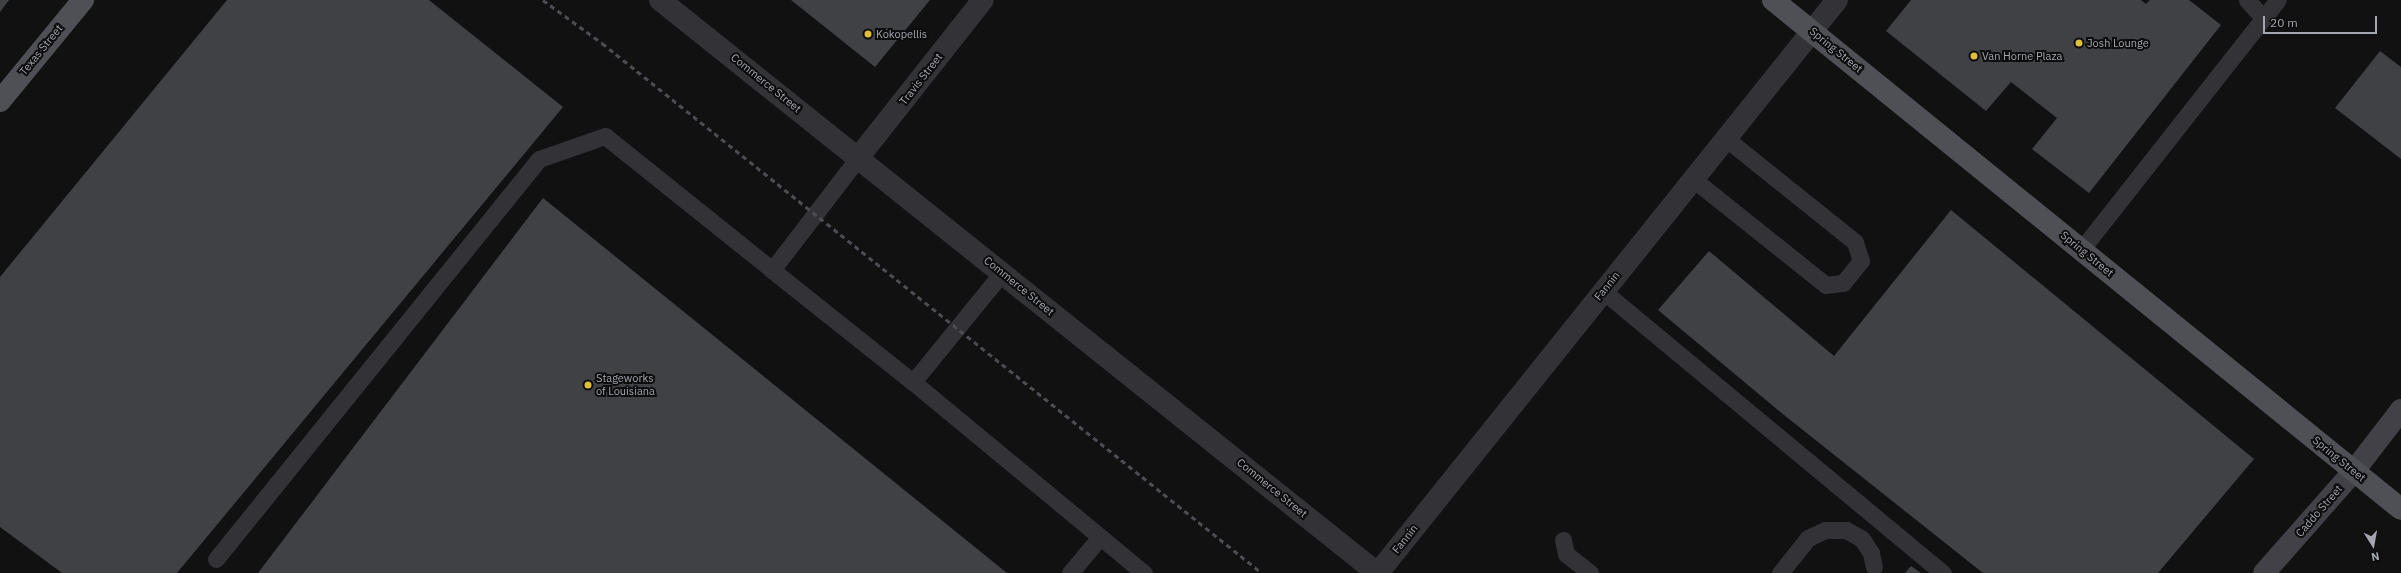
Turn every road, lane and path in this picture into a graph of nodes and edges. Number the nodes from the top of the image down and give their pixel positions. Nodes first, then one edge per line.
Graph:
1 (82, 0) edge
2 (660, 0) edge
3 (983, 0) edge
4 (1773, 0) edge
5 (1837, 0) edge
6 (2247, 0) edge
7 (2278, 0) edge
8 (2264, 19) junction
9 (1812, 31) junction
10 (0, 101) edge
11 (1725, 138) junction
12 (858, 158) junction
13 (1693, 179) junction
14 (2081, 250) junction
15 (772, 270) junction
16 (1002, 273) junction
17 (1603, 291) junction
18 (913, 382) junction
19 (2401, 410) edge
20 (2354, 471) junction
21 (2401, 509) edge
22 (1100, 537) junction
23 (1563, 540) dead end
24 (216, 559) dead end
25 (1874, 567) dead end
26 (1070, 573) edge
27 (1144, 573) edge
28 (1377, 573) edge
29 (1590, 573) edge
30 (1780, 573) edge
31 (1943, 573) edge
32 (2264, 573) edge

1 - 10 main road, Texas Street
2 - 12 street, Commerce Street
3 - 12 street, Travis Street
4 - 9 main road, Spring Street
5 - 9 street, Fannin
6 - 8 lane
7 - 8 lane
8 - 14 lane
9 - 11 street, Fannin
9 - 14 main road, Spring Street
11 - 13 street, Fannin
11 - 13 lane
12 - 15 lane
12 - 16 street, Commerce Street
13 - 17 street, Fannin
14 - 20 main road, Spring Street
15 - 18 lane
15 - 24 lane
16 - 18 lane
16 - 28 street, Commerce Street
17 - 28 street, Fannin
17 - 31 lane
18 - 22 lane
19 - 20 main road, Caddo Street
20 - 21 main road, Spring Street
20 - 32 main road, Caddo Street
22 - 26 lane
22 - 27 lane
23 - 29 lane
25 - 30 lane

